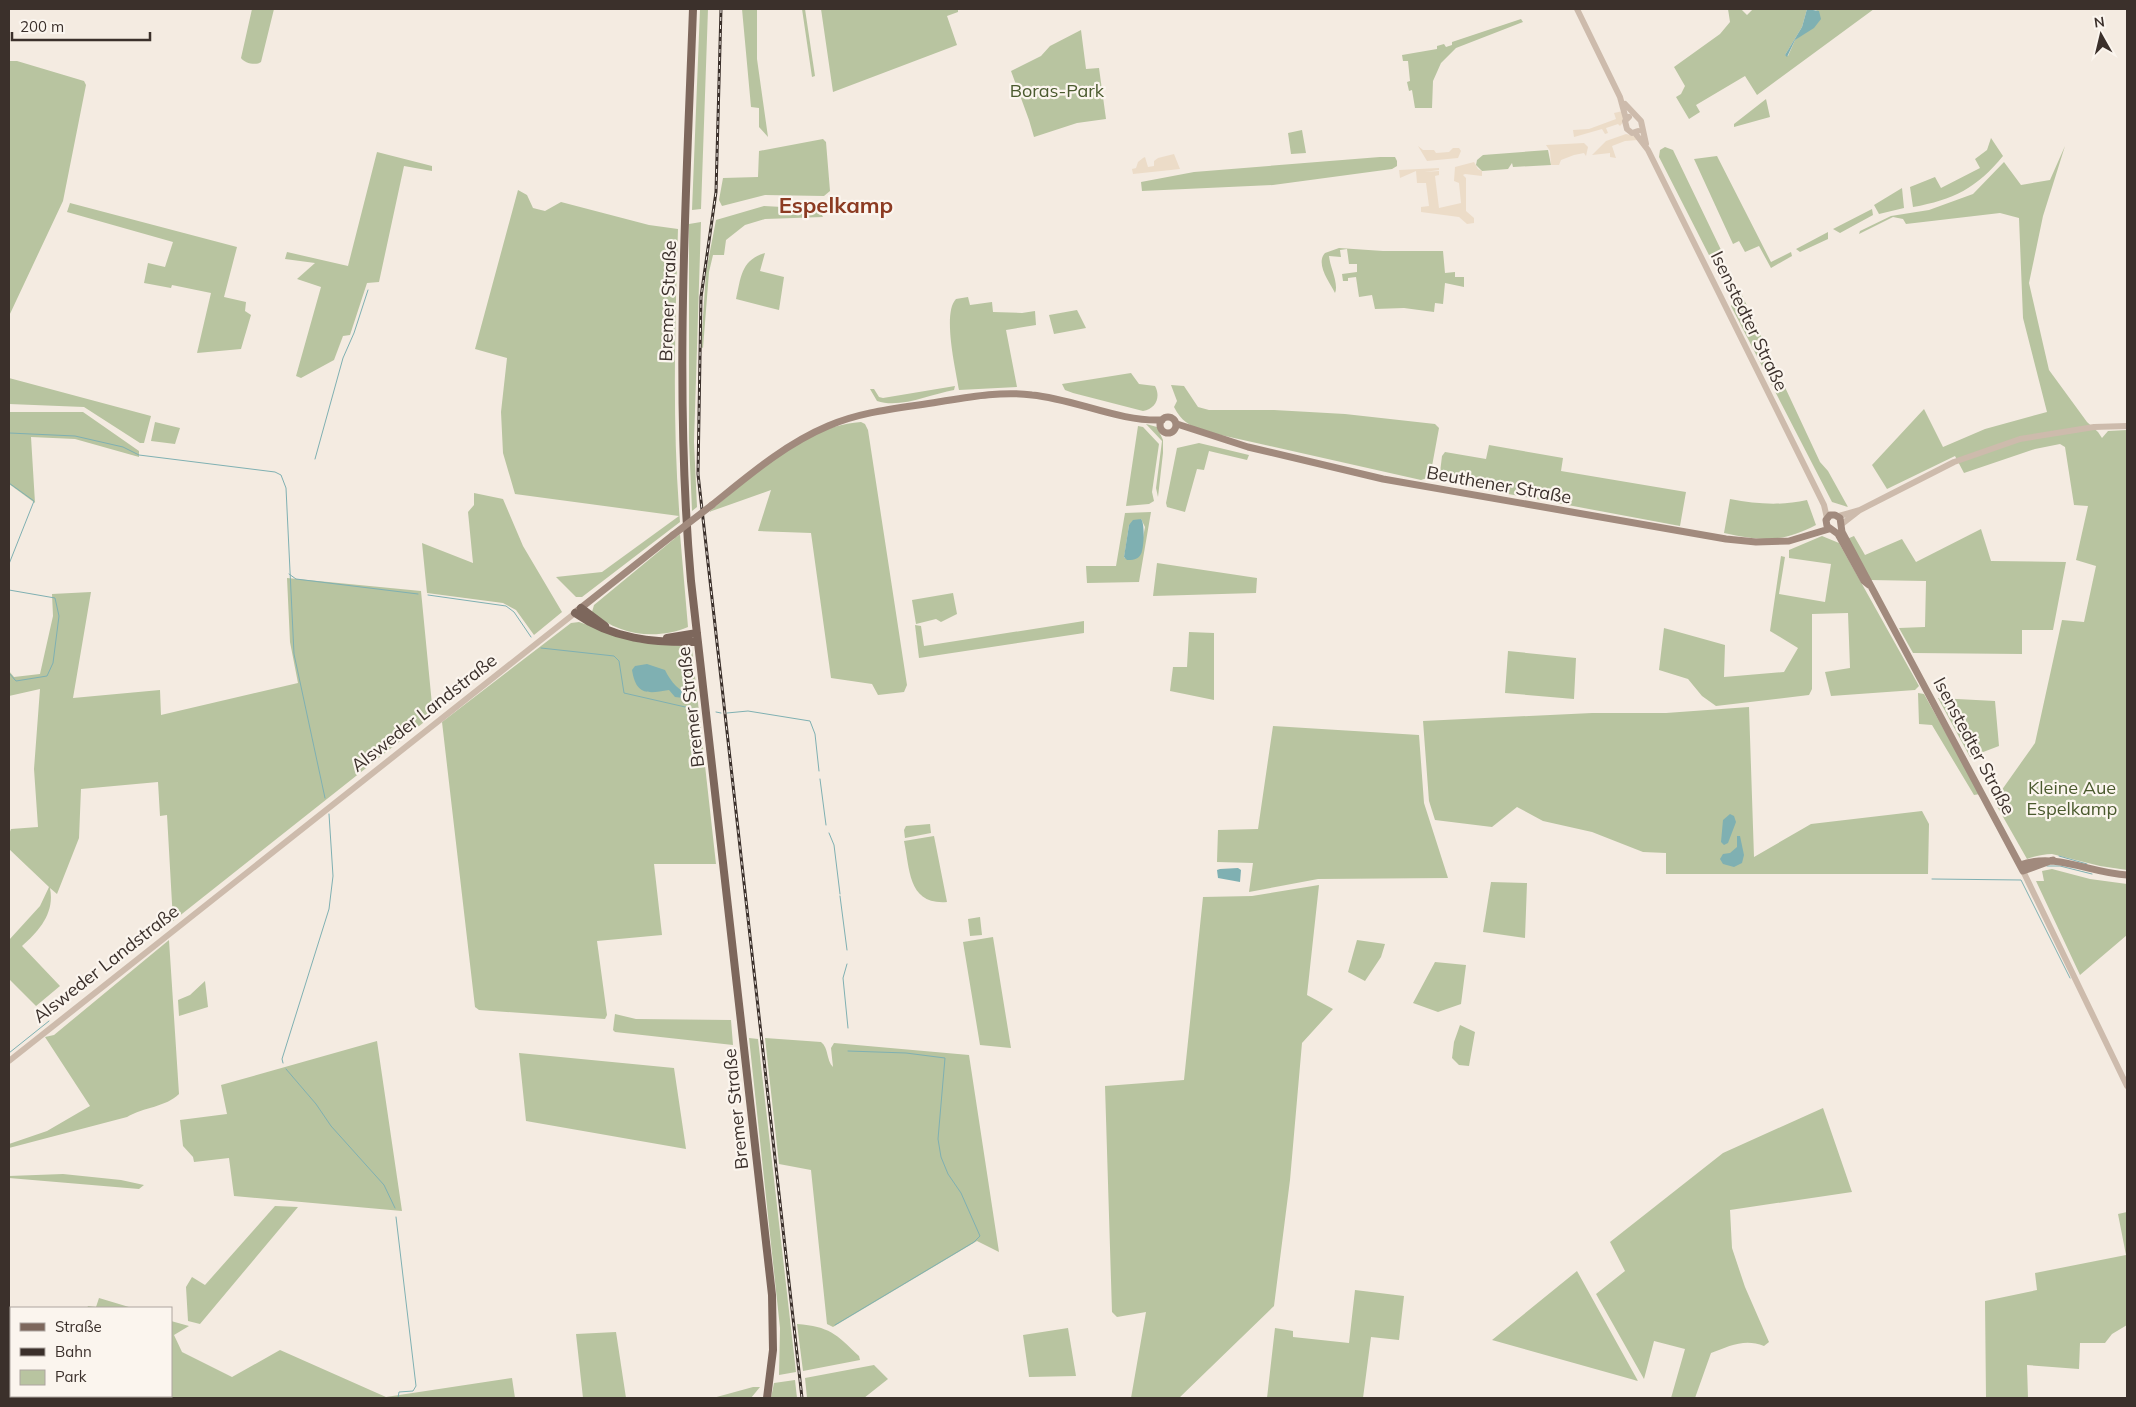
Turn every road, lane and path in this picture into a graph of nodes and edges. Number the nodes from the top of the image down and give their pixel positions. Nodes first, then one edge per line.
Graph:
1 (693, 9) edge
2 (1578, 9) edge
3 (1620, 97) junction
4 (1635, 116) junction
5 (1626, 119) junction
6 (1641, 128) junction
7 (1635, 133) junction
8 (1648, 150) junction
9 (1161, 423) junction
10 (2127, 426) edge
11 (1176, 427) junction
12 (1834, 523) junction
13 (578, 610) junction
14 (697, 633) junction
15 (698, 642) junction
16 (2021, 868) junction
17 (2127, 875) edge
18 (9, 1061) edge
19 (2127, 1086) edge
20 (767, 1398) edge

1 - 14 main road, Bremer Straße
2 - 3 street
3 - 4 street
3 - 5 street
4 - 5 street
4 - 6 street
5 - 7 street
6 - 7 street
6 - 8 street, Isenstedter Straße
7 - 8 street, Isenstedter Straße
8 - 12 street, Isenstedter Straße
9 - 11 main road
9 - 11 main road
9 - 13 main road, Alsweder Landstraße, bridge
10 - 12 street, Beuthener Straße
11 - 12 main road, Beuthener Straße
12 - 16 main road, Isenstedter Straße
13 - 14 main road
13 - 15 main road
13 - 18 street, Alsweder Landstraße
14 - 15 main road, Bremer Straße
15 - 20 main road, Bremer Straße
16 - 17 main road
16 - 19 street, Isenstedter Straße

